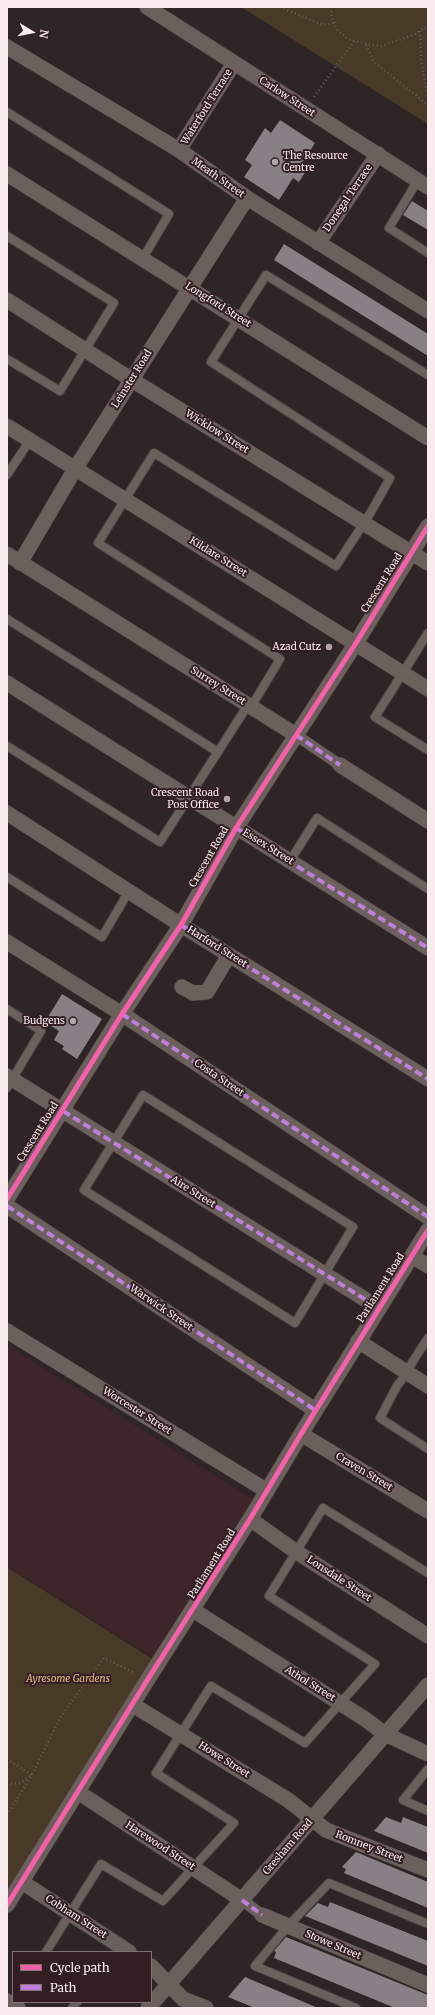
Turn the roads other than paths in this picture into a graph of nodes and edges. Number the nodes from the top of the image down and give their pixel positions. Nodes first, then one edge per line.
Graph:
1 (147, 7) edge
2 (7, 47) edge
3 (234, 63) junction
4 (7, 112) edge
5 (180, 150) junction
6 (378, 154) junction
7 (7, 174) edge
8 (423, 183) edge
9 (247, 198) junction
10 (7, 236) edge
11 (318, 243) junction
12 (428, 252) edge
13 (143, 258) junction
14 (189, 287) junction
15 (7, 300) edge
16 (428, 311) edge
17 (238, 318) junction
18 (85, 350) junction
19 (7, 359) edge
20 (428, 375) edge
21 (132, 380) junction
22 (7, 426) edge
23 (428, 438) edge
24 (30, 440) junction
25 (75, 469) junction
26 (7, 475) edge
27 (125, 500) junction
28 (364, 522) junction
29 (428, 526) edge
30 (412, 552) junction
31 (7, 554) edge
32 (428, 562) edge
33 (20, 563) junction
34 (7, 619) edge
35 (428, 633) edge
36 (356, 643) junction
37 (403, 673) junction
38 (7, 683) edge
39 (428, 688) edge
40 (249, 706) junction
41 (296, 735) junction
42 (7, 746) edge
43 (428, 750) edge
44 (218, 752) junction
45 (340, 765) joint
46 (189, 798) junction
47 (7, 813) edge
48 (428, 821) edge
49 (236, 828) junction
50 (290, 862) junction
51 (7, 877) edge
52 (428, 889) edge
53 (129, 891) junction
54 (181, 925) junction
55 (7, 942) edge
56 (428, 948) edge
57 (229, 955) junction
58 (182, 987) dead end
59 (7, 1009) edge
60 (122, 1014) junction
61 (428, 1078) edge
62 (9, 1081) edge
63 (63, 1111) junction
64 (114, 1142) junction
65 (7, 1199) edge
66 (7, 1206) edge
67 (428, 1217) edge
68 (428, 1230) edge
69 (412, 1256) junction
70 (428, 1266) edge
71 (324, 1274) junction
72 (379, 1308) junction
73 (7, 1331) edge
74 (428, 1338) edge
75 (358, 1341) junction
76 (407, 1373) junction
77 (428, 1386) edge
78 (315, 1410) junction
79 (301, 1434) junction
80 (428, 1449) edge
81 (267, 1491) junction
82 (428, 1511) edge
83 (250, 1520) junction
84 (295, 1551) junction
85 (428, 1573) edge
86 (193, 1610) junction
87 (428, 1636) edge
88 (428, 1685) edge
89 (341, 1703) junction
90 (134, 1704) junction
91 (180, 1734) junction
92 (385, 1734) junction
93 (428, 1754) edge
94 (428, 1770) edge
95 (78, 1792) junction
96 (428, 1811) edge
97 (312, 1819) junction
98 (193, 1868) junction
99 (428, 1870) edge
100 (22, 1882) junction
101 (242, 1900) junction
102 (7, 1905) edge
103 (70, 1913) junction
104 (262, 1915) joint
105 (428, 1924) edge
106 (288, 1926) junction
107 (47, 1951) edge
108 (127, 1951) edge
109 (152, 1967) edge
110 (168, 1985) junction
111 (428, 1985) edge
112 (7, 2001) edge
113 (18, 2008) edge
114 (148, 2008) edge
115 (206, 2008) edge
116 (356, 2008) edge

1 - 3 street, Carlow Street
2 - 5 street, Meath Street
3 - 5 street, Waterford Terrace
3 - 6 street, Carlow Street
4 - 13 lane
5 - 9 street, Meath Street
6 - 8 street, Carlow Street
6 - 11 street, Donegal Terrace
7 - 13 street, Longford Street
8 - 12 lane
9 - 11 street, Meath Street
9 - 14 street, Leinster Road
10 - 18 lane
11 - 16 street, Meath Street
13 - 14 street, Longford Street
14 - 17 street, Longford Street
14 - 21 street, Leinster Road
15 - 18 street, Wicklow Street
17 - 20 lane
17 - 23 street, Longford Street
17 - 28 lane
18 - 19 lane
18 - 21 street, Wicklow Street
21 - 25 street, Leinster Road
21 - 28 street, Wicklow Street
22 - 24 street, Kildare Street
24 - 25 street, Kildare Street
24 - 26 lane
25 - 27 street, Kildare Street
25 - 33 street, Leinster Road
27 - 28 lane
27 - 36 street, Kildare Street
27 - 40 lane
28 - 30 street, Wicklow Street
29 - 30 street, Crescent Road
30 - 32 street, Wicklow Street
30 - 36 street, Crescent Road
31 - 33 street, Surrey Street
33 - 40 street, Surrey Street
34 - 44 lane
35 - 37 lane
36 - 37 street, Kildare Street
36 - 41 street, Crescent Road
37 - 39 street, Kildare Street
37 - 43 lane
38 - 46 street, Essex Street
40 - 41 street, Surrey Street
40 - 44 lane
41 - 45 street, Surrey Street
41 - 49 street, Crescent Road
42 - 46 lane
44 - 46 lane
45 - 48 street, Surrey Street
46 - 49 street, Essex Street
47 - 53 street, Harford Street
49 - 50 street, Essex Street
49 - 54 street, Crescent Road
50 - 52 lane
50 - 56 street, Essex Street
51 - 53 lane
53 - 54 street, Harford Street
54 - 57 street, Harford Street
54 - 60 street, Crescent Road
55 - 60 street, Costa Street
57 - 58 street
57 - 61 street, Harford Street
59 - 62 lane
60 - 63 street, Crescent Road
60 - 67 street, Costa Street
62 - 63 street, Aire Street
63 - 64 street, Aire Street
63 - 65 street, Crescent Road
64 - 71 street, Aire Street
64 - 71 lane
64 - 71 lane
66 - 78 street, Warwick Street
68 - 69 street, Parliament Road
69 - 70 street
69 - 72 street, Parliament Road
71 - 72 street, Aire Street
72 - 75 street, Parliament Road
73 - 81 street, Worcester Street
74 - 76 lane
75 - 76 street
75 - 78 street, Parliament Road
76 - 77 street
76 - 80 lane
78 - 79 street, Parliament Road
79 - 81 street, Parliament Road
79 - 82 street, Craven Street
81 - 83 street, Parliament Road
83 - 84 street, Lonsdale Street
83 - 86 street, Parliament Road
84 - 85 lane
84 - 87 street, Lonsdale Street
84 - 89 lane
86 - 89 street, Athol Street
86 - 90 street, Parliament Road
88 - 92 street, Gresham Road
89 - 91 lane
89 - 92 street, Athol Street
90 - 91 street, Howe Street
90 - 95 street, Parliament Road
91 - 97 street, Howe Street
91 - 98 lane
92 - 93 street, Athol Street
92 - 97 street, Gresham Road
94 - 96 lane
95 - 98 street, Harewood Street
95 - 100 street, Parliament Road
97 - 99 street, Romney Street
97 - 101 street, Gresham Road
98 - 101 street, Harewood Street
98 - 103 lane
100 - 102 street, Parliament Road
100 - 103 street, Cobham Street
101 - 104 street, Stowe Street
101 - 110 street, Gresham Road
103 - 107 lane
103 - 108 street, Cobham Street
104 - 106 street, Stowe Street
105 - 106 lane
106 - 111 street, Stowe Street
106 - 116 lane
109 - 110 street
110 - 114 street, Gresham Road
110 - 115 street
112 - 113 street

